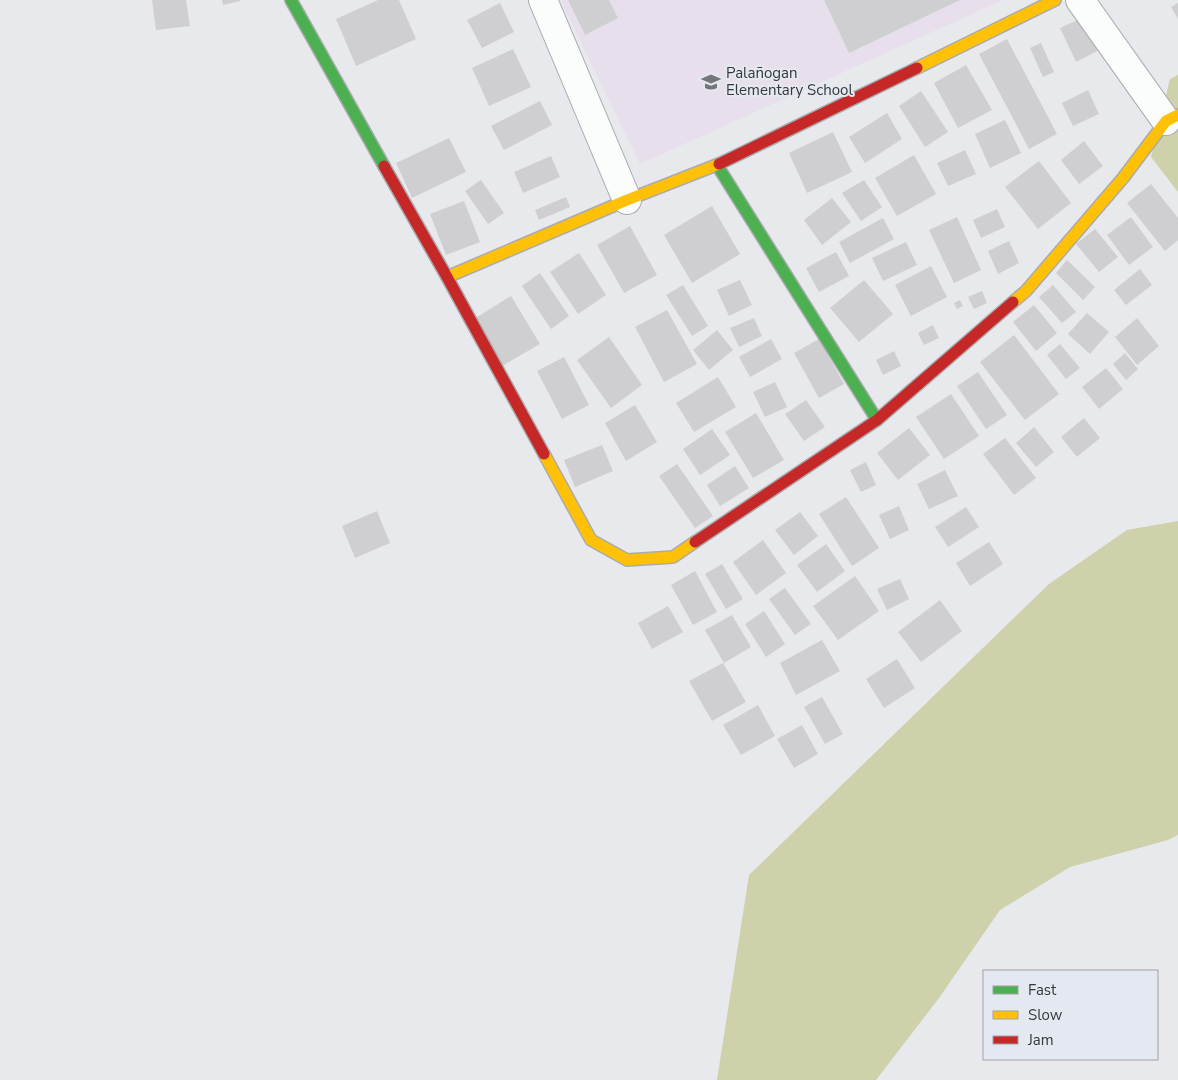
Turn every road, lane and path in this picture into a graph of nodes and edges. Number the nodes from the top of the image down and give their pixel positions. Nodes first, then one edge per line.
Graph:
1 (291, 0) edge
2 (543, 0) edge
3 (1055, 0) edge
4 (1080, 0) edge
5 (1172, 118) edge
6 (717, 165) junction
7 (627, 200) junction
8 (447, 277) junction
9 (877, 420) junction

1 - 8 street
2 - 7 street
3 - 6 street
4 - 5 street
5 - 9 street
6 - 7 street
6 - 9 street
7 - 8 street
8 - 9 street

